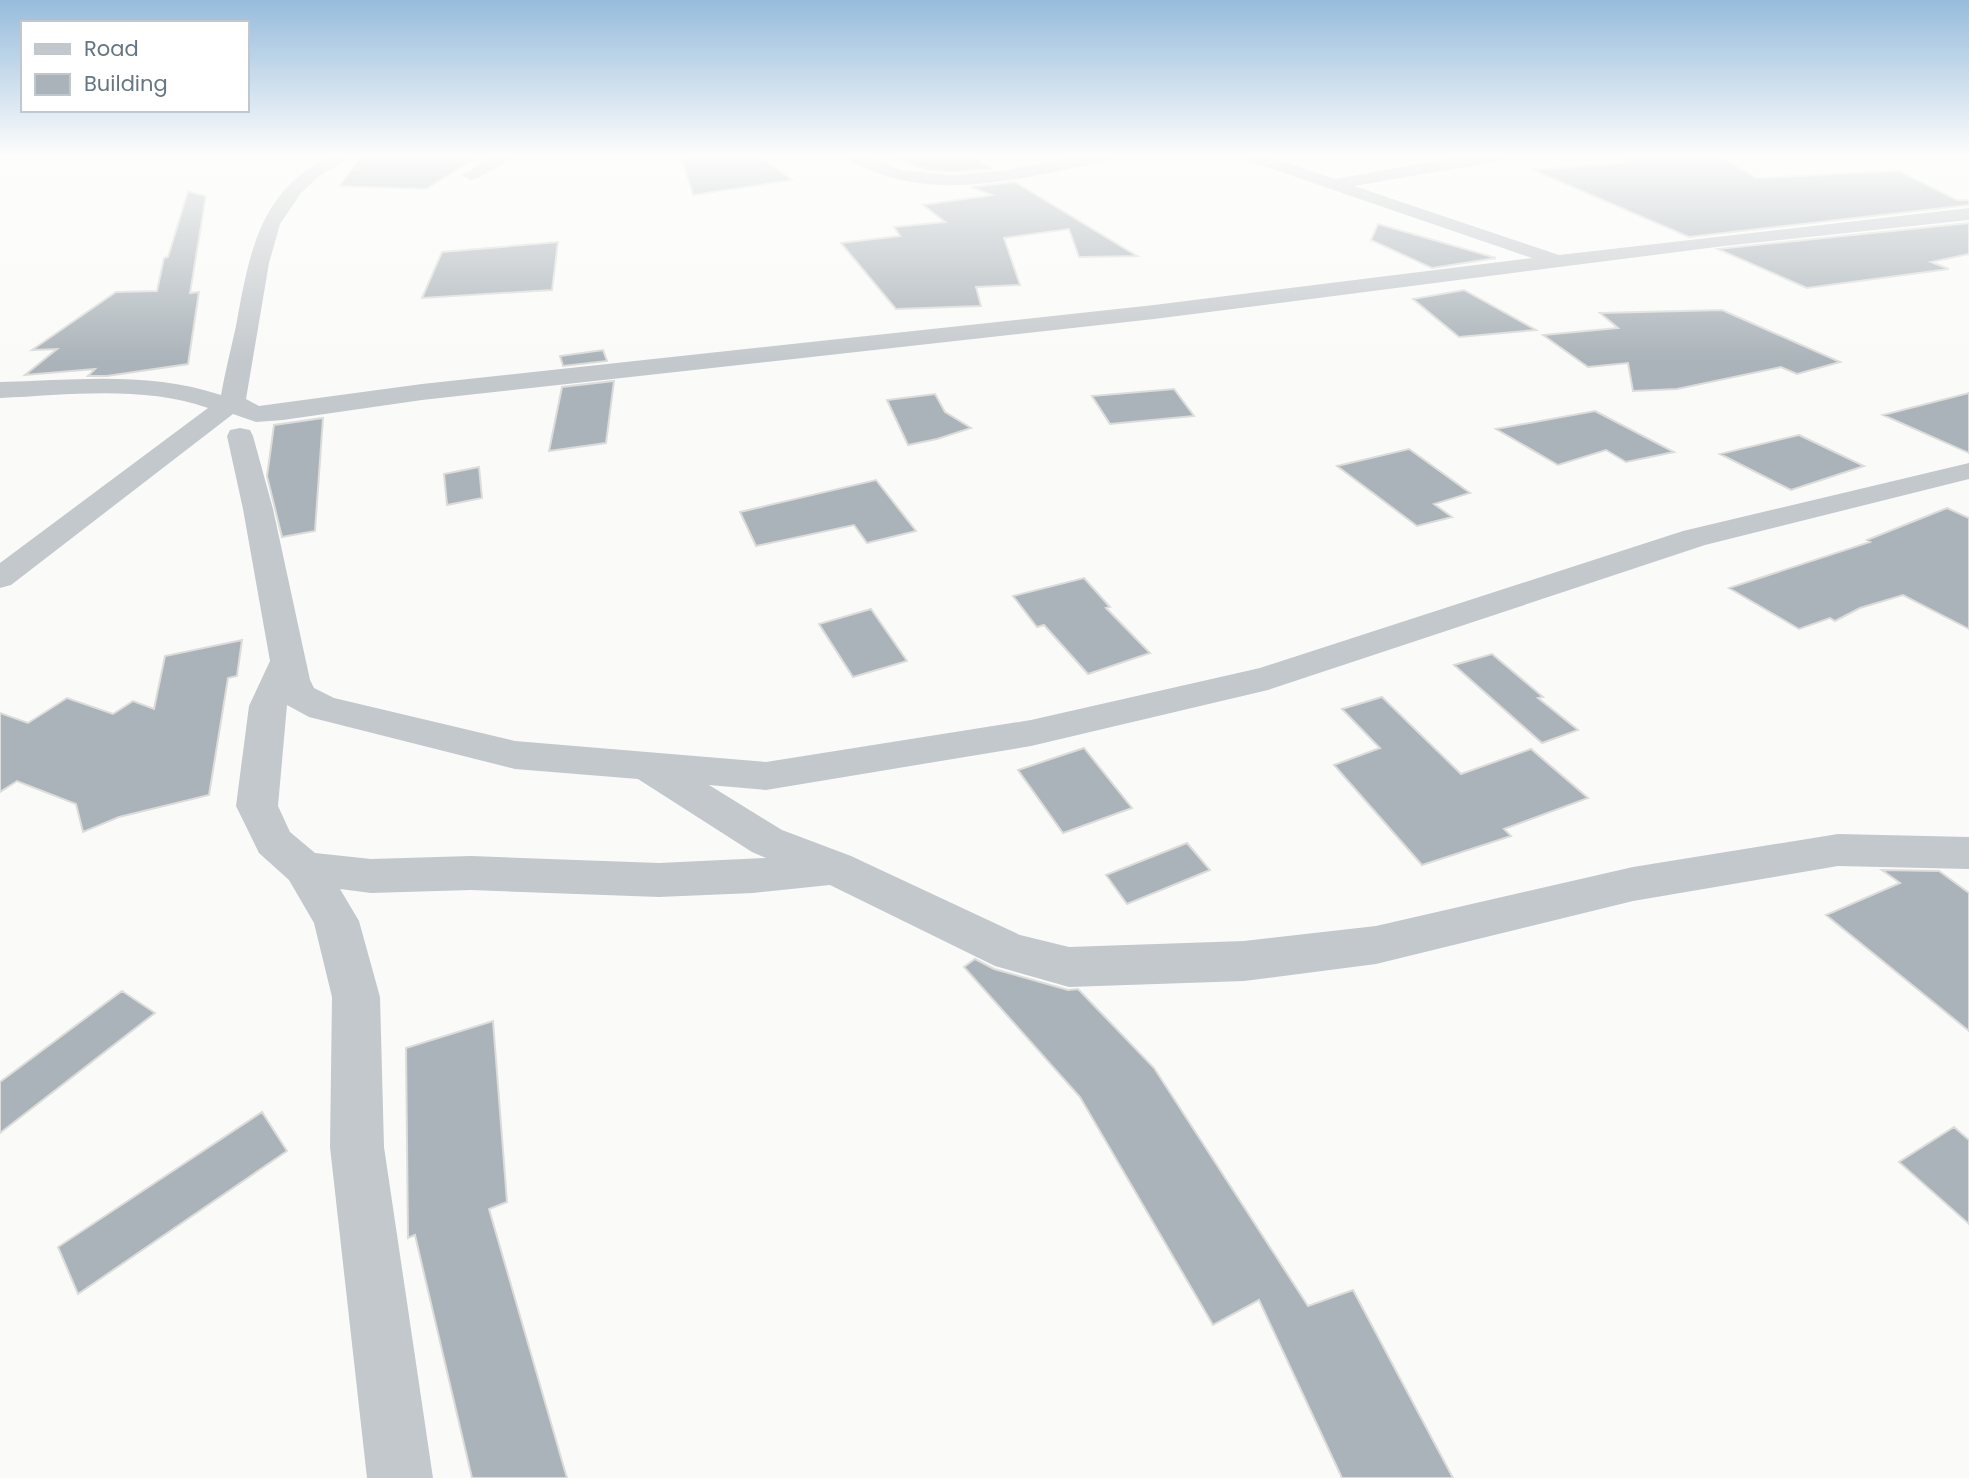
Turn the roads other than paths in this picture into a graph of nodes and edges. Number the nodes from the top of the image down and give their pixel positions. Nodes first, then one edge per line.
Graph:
1 (270, 224) edge
2 (1446, 224) edge
3 (1872, 224) edge
4 (1559, 261) junction
5 (0, 390) edge
6 (231, 403) junction
7 (312, 409) junction
8 (240, 436) junction
9 (1969, 471) edge
10 (136, 476) junction
11 (0, 578) edge
12 (288, 661) junction
13 (648, 766) junction
14 (1969, 853) edge
15 (304, 868) junction
16 (836, 868) junction
17 (400, 1478) edge

1 - 6 street
2 - 4 street
3 - 4 street
4 - 7 street
5 - 6 street
6 - 7 street
6 - 10 street
7 - 8 street
8 - 10 street
8 - 12 street
9 - 13 street
10 - 11 street
12 - 13 street
12 - 15 street
13 - 16 street
14 - 16 street
15 - 16 street
15 - 17 street

